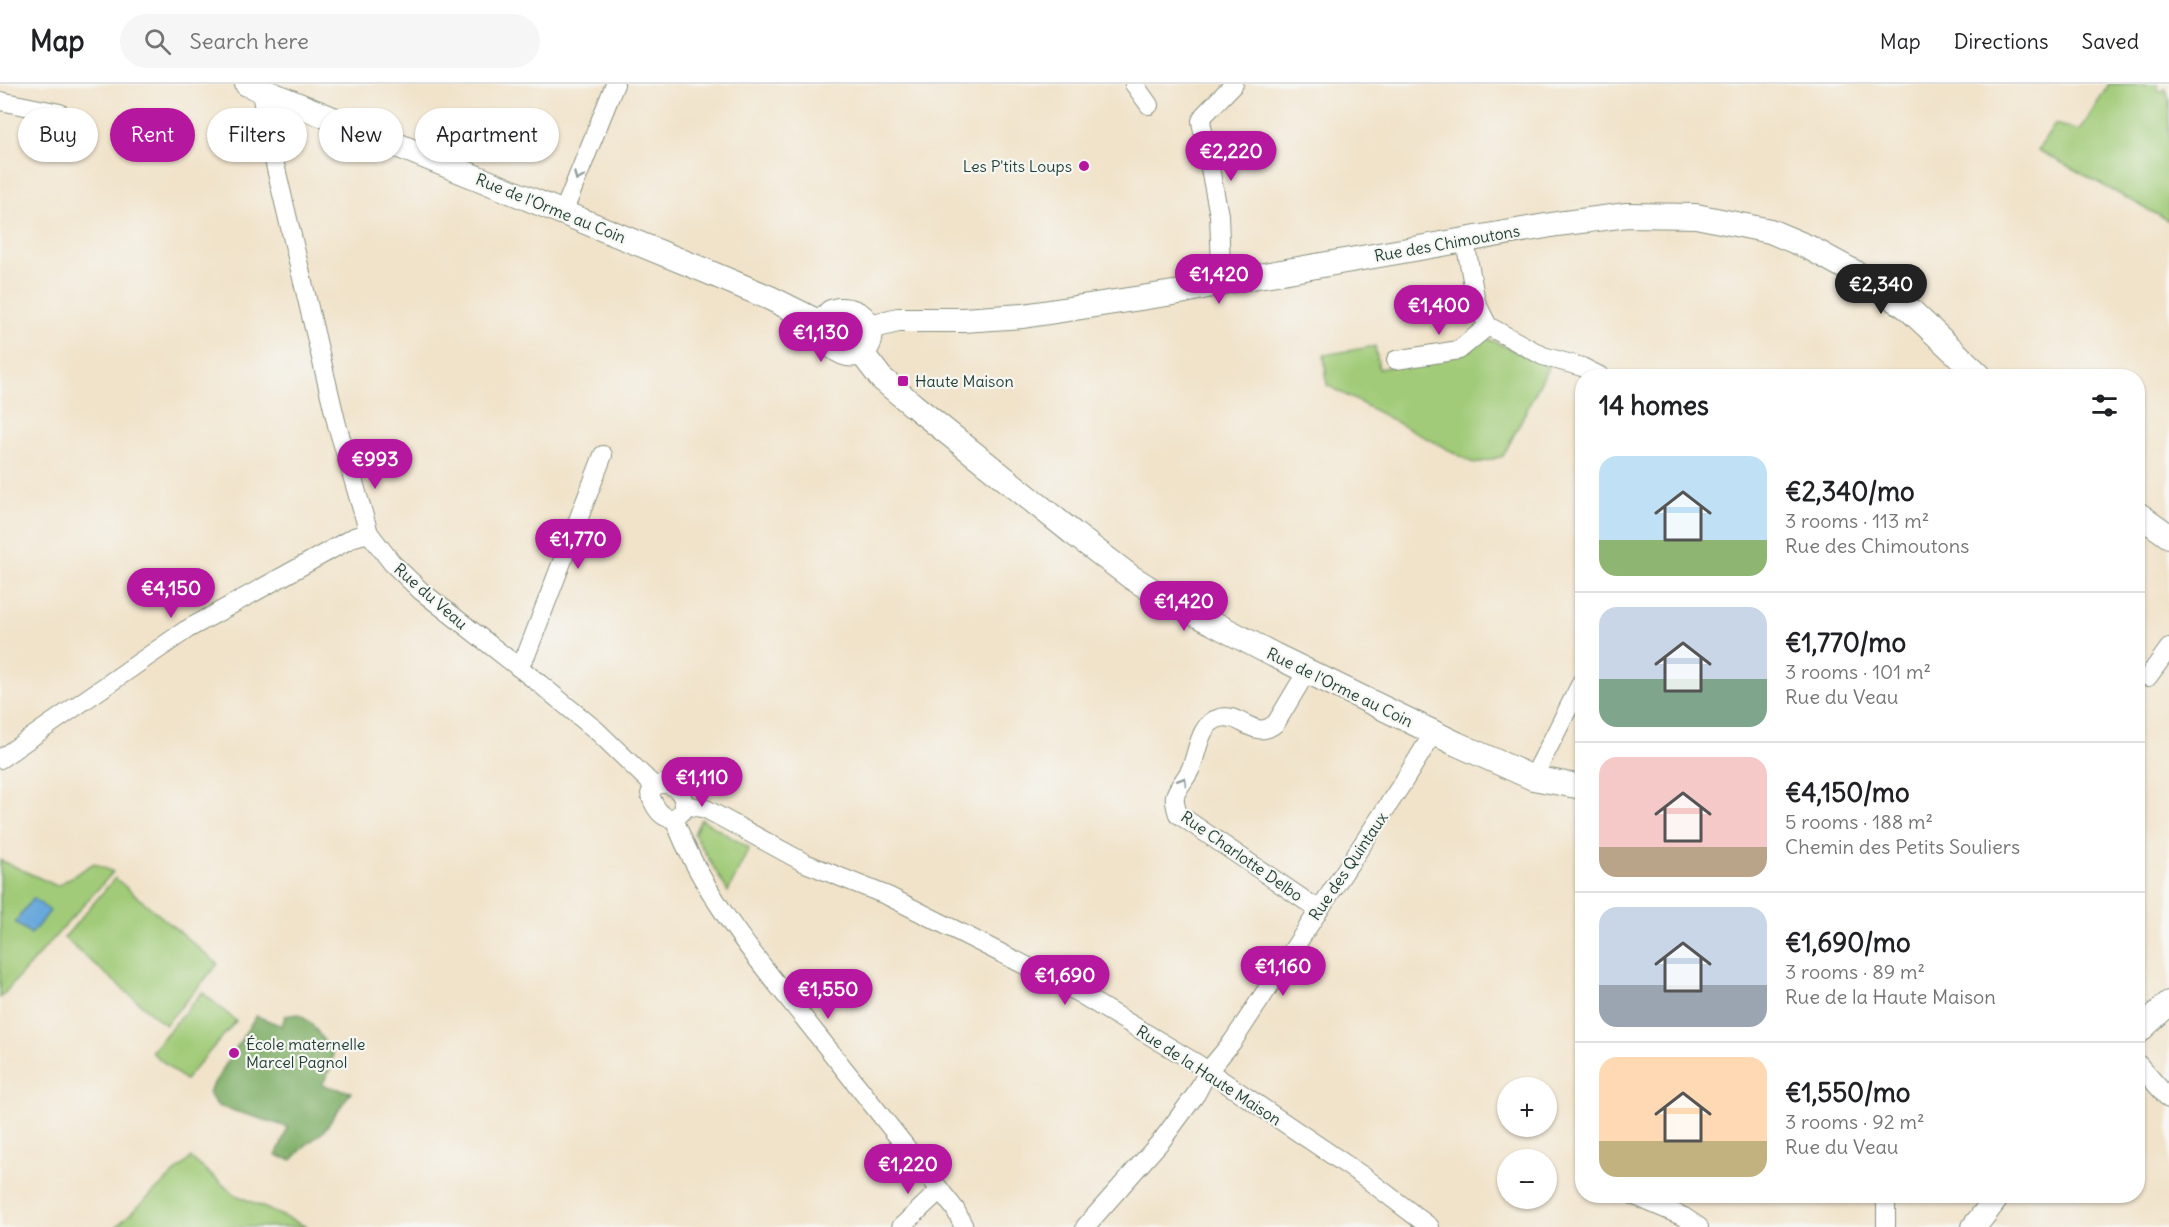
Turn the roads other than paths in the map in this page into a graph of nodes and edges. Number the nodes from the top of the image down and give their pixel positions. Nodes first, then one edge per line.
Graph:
1 (615, 84) edge
2 (1134, 84) edge
3 (1234, 84) edge
4 (254, 88) edge
5 (0, 101) edge
6 (1149, 105) dead end
7 (35, 108) edge
8 (563, 213) junction
9 (1465, 241) junction
10 (1224, 282) junction
11 (820, 323) junction
12 (1488, 326) junction
13 (870, 327) junction
14 (861, 352) junction
15 (1396, 360) dead end
16 (1586, 369) edge
17 (1973, 369) edge
18 (603, 455) dead end
19 (2145, 519) edge
20 (369, 533) junction
21 (2169, 536) edge
22 (2169, 648) edge
23 (518, 667) junction
24 (1307, 671) junction
25 (2148, 676) dead end
26 (1575, 695) edge
27 (1434, 732) junction
28 (0, 759) edge
29 (1533, 778) junction
30 (654, 786) junction
31 (1575, 786) edge
32 (680, 812) junction
33 (1319, 910) junction
34 (2169, 1003) edge
35 (2145, 1025) edge
36 (1208, 1071) junction
37 (2145, 1072) edge
38 (2169, 1099) edge
39 (940, 1190) junction
40 (1651, 1203) edge
41 (1886, 1203) edge
42 (1993, 1203) edge
43 (901, 1227) edge
44 (964, 1227) edge
45 (1085, 1227) edge
46 (1430, 1227) edge
47 (1699, 1227) edge
48 (1886, 1227) edge
49 (1974, 1227) edge

1 -> 8 street
2 - 6 street
3 - 10 street
4 - 8 main road, Rue de l'Orme au Coin
4 - 20 street, Rue du Veau
5 - 7 street
8 - 11 main road, Rue de l'Orme au Coin
9 - 10 main road, Rue des Chimoutons
9 - 12 street
9 - 17 main road, Rue des Chimoutons
10 - 13 main road, Rue des Chimoutons
11 - 13 main road
11 - 14 main road
12 - 15 street
12 - 16 street
13 - 14 main road
14 - 24 main road, Rue de l'Orme au Coin
18 - 23 street
19 - 21 main road
20 - 23 street, Rue du Veau
20 - 28 street
22 - 25 street
23 - 30 street, Rue du Veau
24 - 27 main road, Rue de l'Orme au Coin
33 -> 24 street, Rue Charlotte Delbo
26 - 29 street
27 - 29 main road, Rue de l'Orme au Coin
27 - 33 street, Rue des Quintaux
29 - 31 main road, Rue de l'Orme au Coin
30 - 32 street, Rue du Veau
30 - 32 street
32 - 36 street, Rue de la Haute Maison
32 - 39 street, Rue du Veau
33 - 36 street, Rue des Quintaux
34 - 35 main road
36 - 45 street, Rue des Quintaux
36 - 46 street, Rue de la Haute Maison
37 - 38 street
39 - 43 street
39 - 44 street, Rue du Veau
40 - 47 street
41 - 48 street
42 - 49 main road

